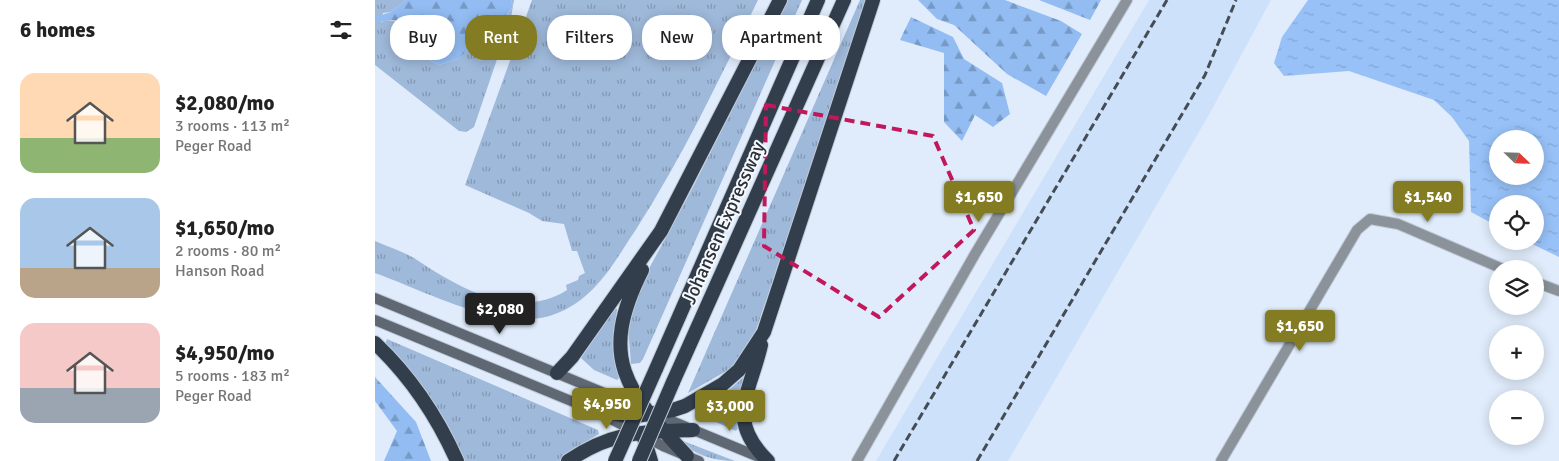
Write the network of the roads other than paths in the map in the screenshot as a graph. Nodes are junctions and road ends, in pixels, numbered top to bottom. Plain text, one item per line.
1 (780, 0) edge
2 (819, 0) edge
3 (844, 0) edge
4 (873, 0) edge
5 (1127, 0) edge
6 (651, 246) junction
7 (1489, 263) edge
8 (1544, 285) edge
9 (1559, 291) edge
10 (375, 298) edge
11 (375, 320) edge
12 (764, 332) junction
13 (375, 343) edge
14 (557, 372) junction
15 (615, 397) junction
16 (582, 406) junction
17 (650, 413) junction
18 (630, 417) junction
19 (693, 430) junction
20 (663, 431) junction
21 (642, 433) junction
22 (693, 458) edge
23 (457, 461) edge
24 (567, 461) edge
25 (615, 461) edge
26 (639, 461) edge
27 (651, 461) edge
28 (768, 461) edge
29 (857, 461) edge
30 (1221, 461) edge

1 - 6 highway
2 - 25 highway, Johansen Expressway, bridge
3 - 26 highway, Johansen Expressway, bridge
4 - 12 highway
5 - 29 street
6 - 14 highway
6 - 17 highway
7 - 30 street
8 - 9 street
10 - 14 main road
11 - 16 main road
12 - 17 highway
12 - 28 highway
13 - 23 highway
14 - 15 main road
15 - 17 main road
15 - 18 highway
16 - 18 highway
16 - 21 main road
17 - 18 highway
17 - 19 main road
17 - 20 highway
18 - 21 highway
19 - 20 highway
19 - 28 main road
20 - 21 highway
20 - 22 highway
21 - 22 main road
21 - 24 highway
21 - 27 highway

